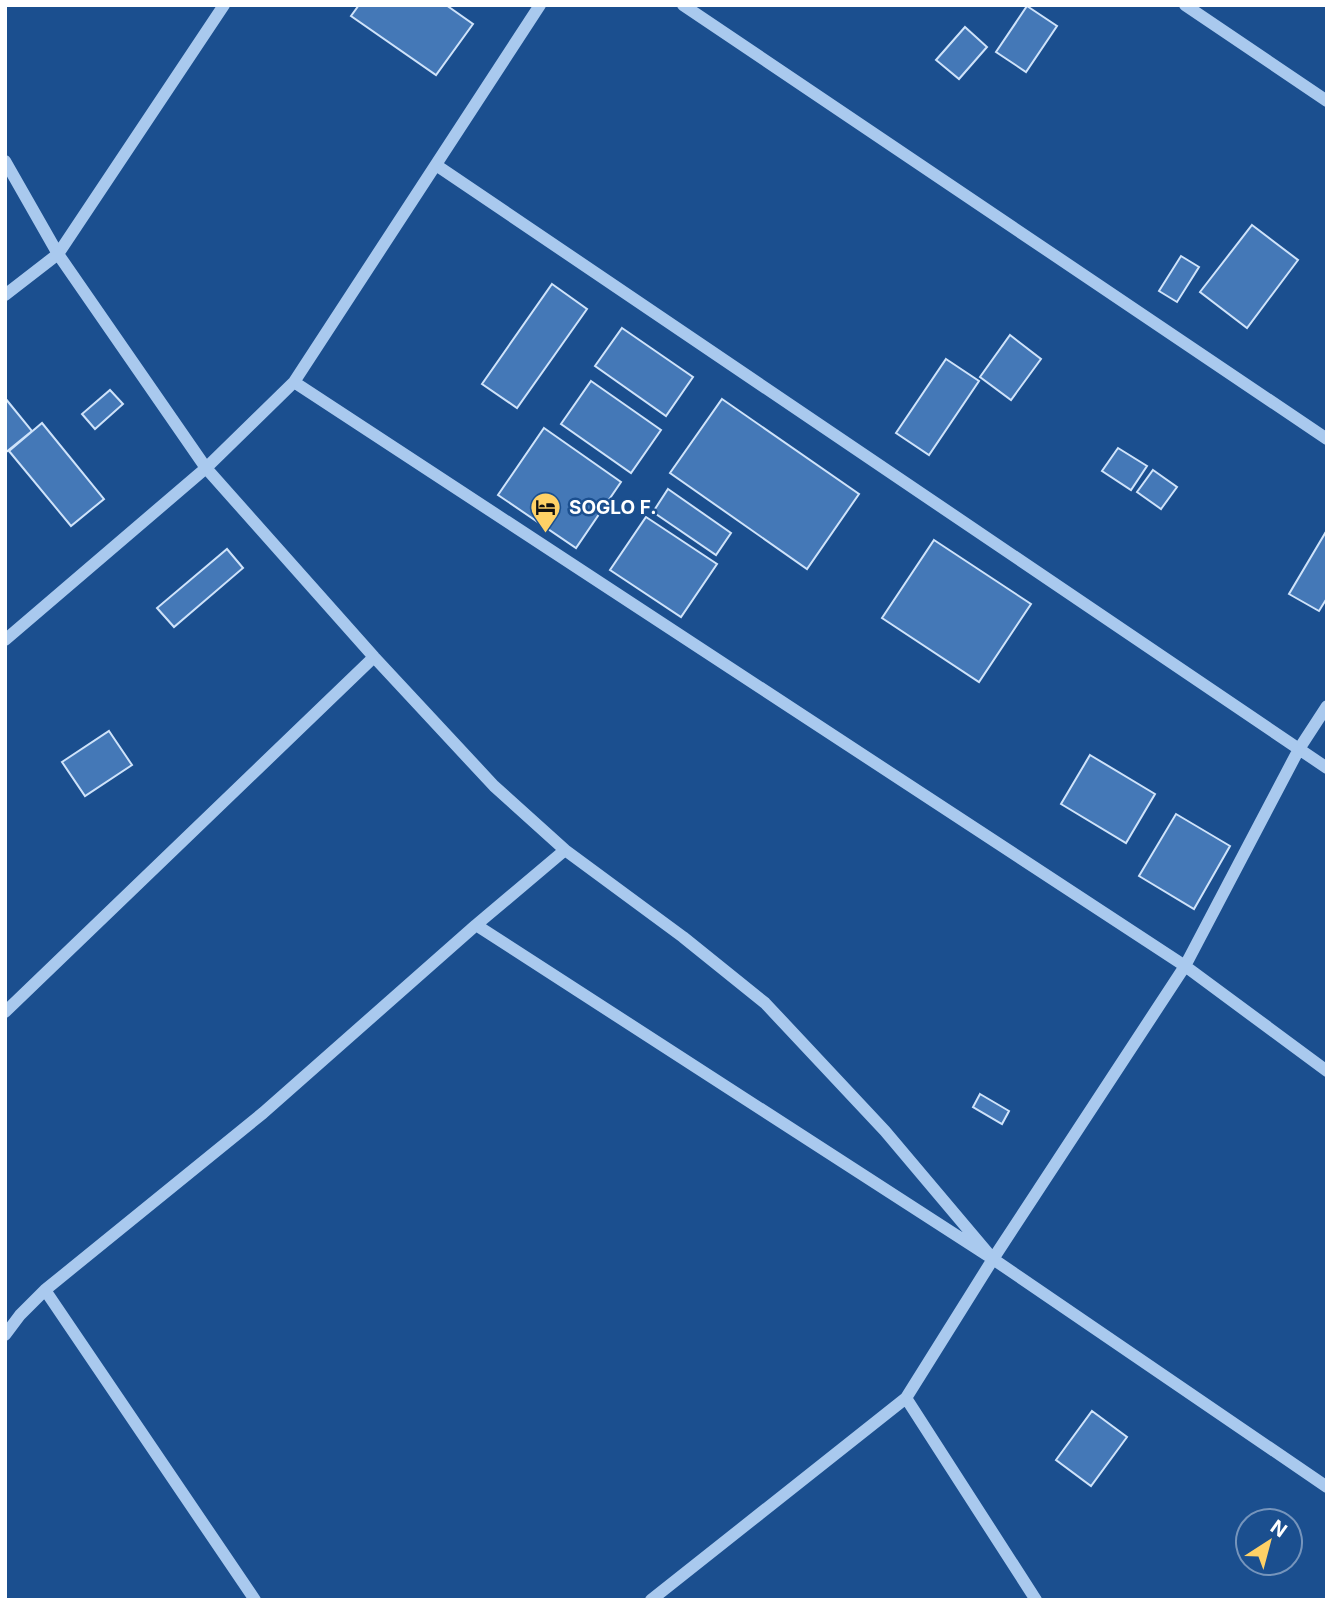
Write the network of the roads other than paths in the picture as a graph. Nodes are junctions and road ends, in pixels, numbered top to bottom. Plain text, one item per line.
1 (223, 5) edge
2 (540, 5) edge
3 (683, 5) edge
4 (1185, 5) edge
5 (1327, 101) edge
6 (5, 161) edge
7 (436, 165) junction
8 (58, 254) junction
9 (5, 295) edge
10 (294, 382) junction
11 (1327, 439) edge
12 (206, 468) junction
13 (5, 640) edge
14 (374, 657) junction
15 (1327, 706) edge
16 (1299, 749) junction
17 (1327, 768) edge
18 (565, 850) junction
19 (476, 925) junction
20 (1185, 966) junction
21 (5, 1012) edge
22 (1327, 1072) edge
23 (993, 1259) junction
24 (45, 1290) junction
25 (5, 1335) edge
26 (906, 1398) junction
27 (1327, 1487) edge
28 (255, 1600) edge
29 (651, 1600) edge
30 (1036, 1600) edge

1 - 8 street
2 - 7 street
3 - 11 street
4 - 5 street
6 - 8 street
7 - 10 street
7 - 16 street
8 - 9 street
8 - 12 street
10 - 12 street
10 - 20 street
12 - 13 street
12 - 14 street
14 - 18 street
14 - 21 street
15 - 16 street
16 - 17 street
16 - 20 street
18 - 19 street
18 - 23 street
19 - 23 street
19 - 24 street
20 - 22 street
20 - 23 street
23 - 26 street
23 - 27 street
24 - 25 street
24 - 28 street
26 - 29 street
26 - 30 street

